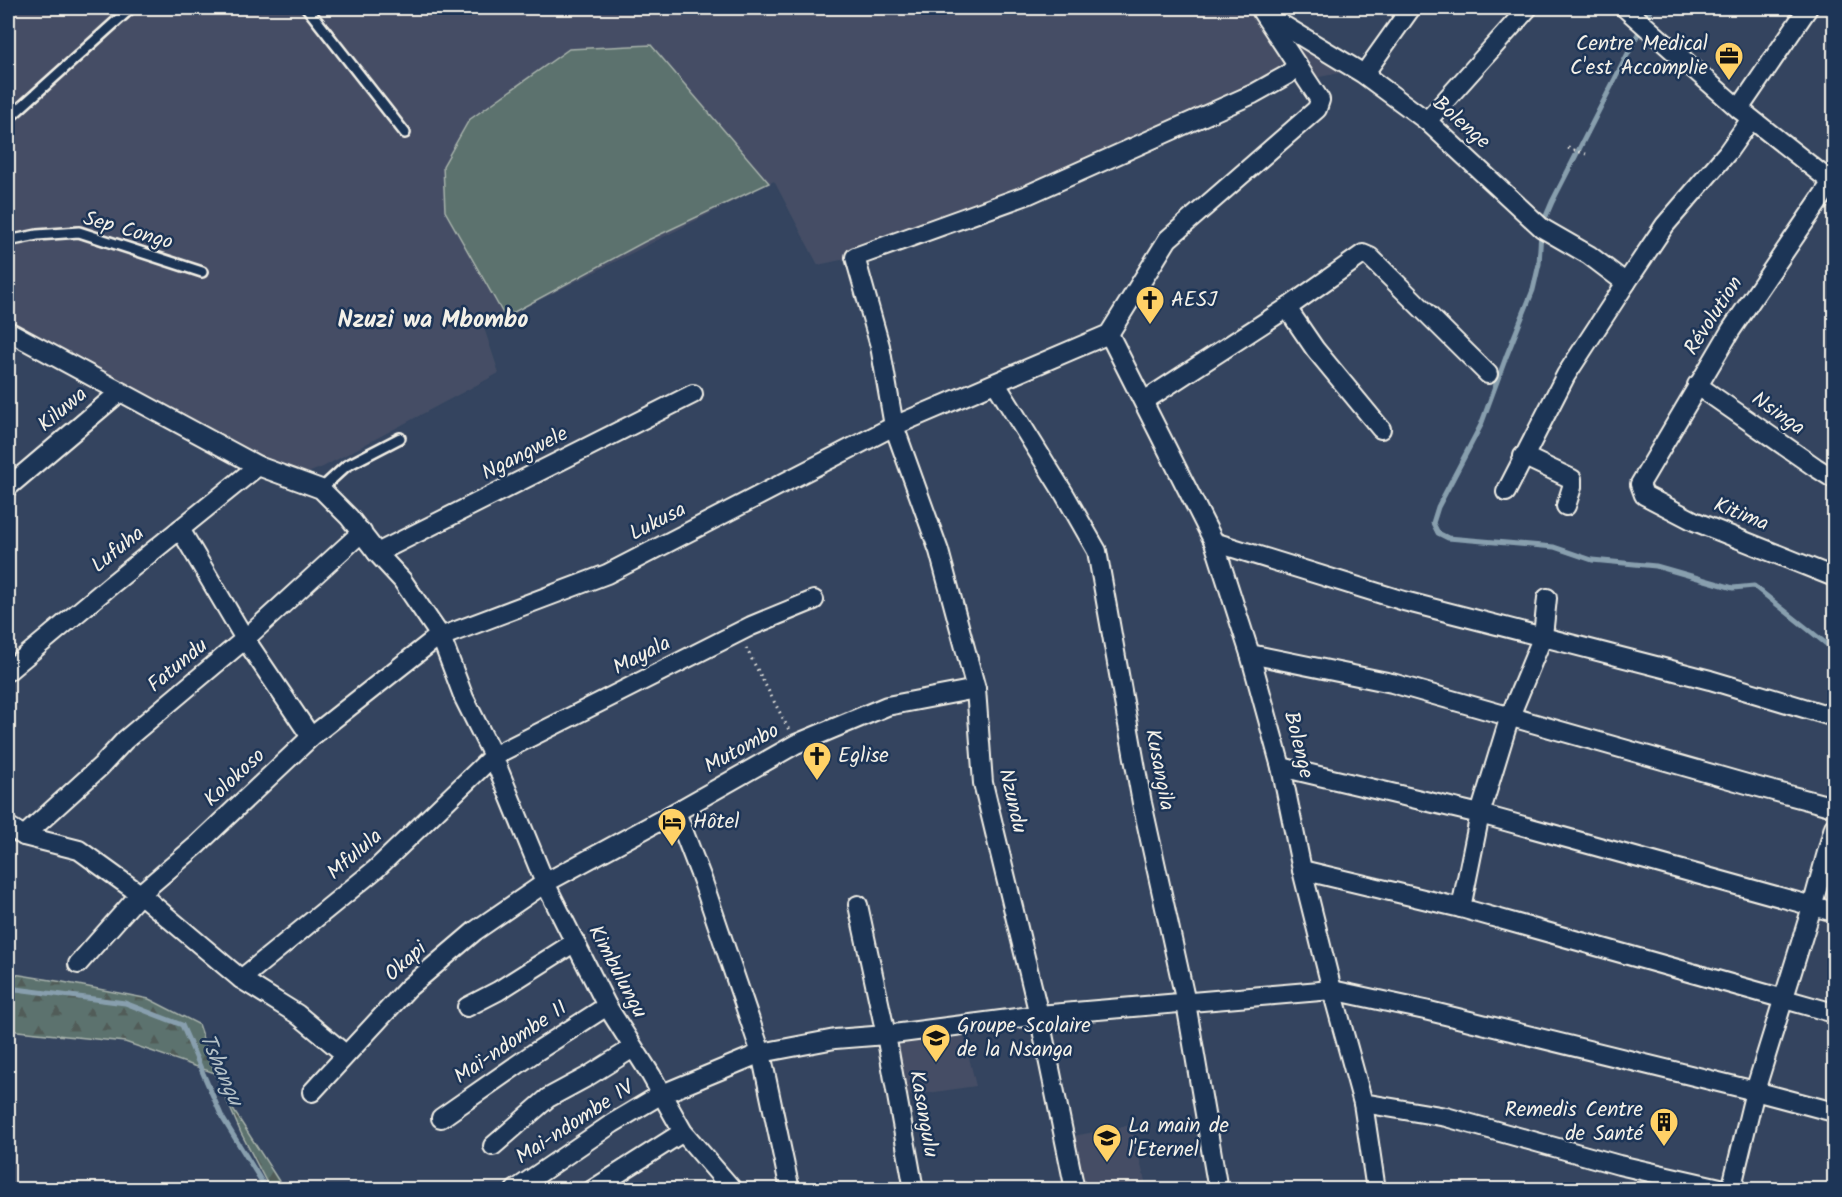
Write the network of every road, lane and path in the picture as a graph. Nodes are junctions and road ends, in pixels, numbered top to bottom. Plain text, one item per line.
1 (131, 8) edge
2 (307, 8) edge
3 (1411, 8) edge
4 (1528, 8) edge
5 (1808, 8) edge
6 (1260, 10) edge
7 (1631, 12) edge
8 (1297, 65) junction
9 (1364, 74) junction
10 (1745, 114) junction
11 (8, 119) edge
12 (1427, 122) junction
13 (405, 133) dead end
14 (1568, 148) dead end
15 (1586, 154) dead end
16 (1834, 182) edge
17 (8, 241) edge
18 (202, 272) dead end
19 (1626, 283) junction
20 (1287, 308) junction
21 (1109, 334) junction
22 (10, 336) edge
23 (1488, 374) dead end
24 (996, 384) junction
25 (1697, 385) junction
26 (120, 392) junction
27 (693, 394) dead end
28 (1144, 401) junction
29 (894, 426) junction
30 (1382, 429) dead end
31 (400, 438) dead end
32 (1523, 456) junction
33 (258, 466) junction
34 (1834, 479) edge
35 (1640, 484) joint
36 (8, 487) edge
37 (321, 489) junction
38 (1506, 492) dead end
39 (1566, 506) dead end
40 (180, 529) junction
41 (362, 532) junction
42 (1214, 542) junction
43 (377, 553) junction
44 (1834, 577) edge
45 (1547, 598) dead end
46 (814, 600) dead end
47 (739, 633) junction
48 (1543, 636) junction
49 (438, 638) junction
50 (245, 639) junction
51 (1250, 654) junction
52 (8, 671) edge
53 (976, 689) junction
54 (1510, 716) junction
55 (1834, 717) edge
56 (311, 737) junction
57 (796, 744) junction
58 (493, 756) junction
59 (1281, 767) junction
60 (1834, 807) edge
61 (676, 812) junction
62 (1480, 814) junction
63 (8, 826) edge
64 (1834, 827) edge
65 (24, 836) junction
66 (1302, 870) junction
67 (545, 883) junction
68 (140, 894) junction
69 (858, 905) dead end
70 (1812, 907) junction
71 (1461, 908) junction
72 (1834, 912) edge
73 (575, 942) junction
74 (78, 964) dead end
75 (241, 979) junction
76 (1332, 990) junction
77 (1783, 998) junction
78 (1186, 1003) junction
79 (467, 1006) dead end
80 (607, 1006) junction
81 (1834, 1013) edge
82 (1039, 1015) junction
83 (886, 1035) junction
84 (633, 1048) junction
85 (761, 1053) junction
86 (345, 1054) junction
87 (1755, 1091) junction
88 (312, 1092) dead end
89 (660, 1095) junction
90 (1363, 1103) junction
91 (1834, 1112) edge
92 (441, 1118) dead end
93 (683, 1132) junction
94 (493, 1146) dead end
95 (728, 1188) edge
96 (515, 1190) edge
97 (592, 1190) edge
98 (790, 1190) edge
99 (914, 1190) edge
100 (1075, 1190) edge
101 (1218, 1190) edge
102 (1376, 1190) edge
103 (1730, 1190) edge

1 - 11 lane
2 - 13 lane
3 - 9 street
4 - 12 street
5 - 10 street
6 - 8 street
6 - 9 street, Bolenge
7 - 10 street
8 - 21 street
8 - 29 street, Nzundu
9 - 12 street, Bolenge
10 - 16 street
10 - 19 street
12 - 19 street, Bolenge
14 - 15 path
16 - 25 street, Révolution
17 - 18 lane, Sep Congo
19 - 32 street
20 - 23 street
20 - 28 street
20 - 30 street
21 - 24 street, Lukusa
21 - 28 street, Bolenge
22 - 26 street
24 - 29 street, Lukusa
24 - 78 street, Kusangila
25 - 34 street, Nsinga
25 - 35 street, Révolution
26 - 33 street
26 - 36 street, Kiluwa
27 - 43 street, Ngangwele
28 - 42 street, Bolenge
29 - 49 street, Lukusa
29 - 53 street, Nzundu
31 - 37 lane
32 - 38 street
32 - 39 street
33 - 37 street
33 - 40 street, Lufuha
35 - 44 street, Kitima
37 - 41 street, Kimbulungu
40 - 50 street
40 - 52 street, Lufuha
41 - 43 street, Kimbulungu
41 - 50 street, Fatundu
42 - 48 street
42 - 51 street, Bolenge
43 - 49 street, Kimbulungu
45 - 48 street
46 - 47 street, Mayala
47 - 57 path
47 - 58 street, Mayala
48 - 54 street
48 - 55 street
49 - 56 street, Kolokoso
49 - 58 street, Kimbulungu
50 - 56 street
50 - 65 street, Fatundu
51 - 54 street
51 - 59 street, Bolenge
53 - 57 street, Mutombo
53 - 82 street, Nzundu
54 - 60 street
54 - 62 street
56 - 68 street, Kolokoso
57 - 61 street, Mutombo
58 - 67 street, Kimbulungu
58 - 75 street, Mfulula
59 - 62 street
59 - 66 street, Bolenge
61 - 67 street, Mutombo
61 - 85 street
62 - 70 street
62 - 71 street
63 - 65 street
64 - 70 street
65 - 68 street
66 - 71 street
66 - 76 street, Bolenge
67 - 73 street, Kimbulungu
67 - 86 street, Okapi
68 - 74 street, Kolokoso
68 - 75 street
69 - 83 street, Kasangulu
70 - 72 street
70 - 77 street
71 - 77 street
73 - 79 street
73 - 80 street, Kimbulungu
75 - 86 street
76 - 78 street, Mai-ndombe IV
76 - 87 street, Mai-ndombe IV
76 - 90 street, Bolenge
77 - 81 street
77 - 87 street
78 - 82 street, Mai-ndombe IV
78 - 101 street, Kusangila
80 - 84 street, Kimbulungu
80 - 92 street, Maï-ndombe II
82 - 83 street, Mai-ndombe IV
82 - 100 street, Nzundu
83 - 85 street, Mai-ndombe IV
83 - 99 street, Kasangulu
84 - 89 street, Kimbulungu
84 - 94 street
85 - 89 street, Mai-ndombe IV
85 - 98 street
86 - 88 street, Okapi
87 - 91 street, Mai-ndombe IV
87 - 103 street
89 - 93 street, Kimbulungu
89 - 96 street, Mai-ndombe IV
90 - 102 street, Bolenge
90 - 103 street
93 - 95 street, Kimbulungu
93 - 97 street

